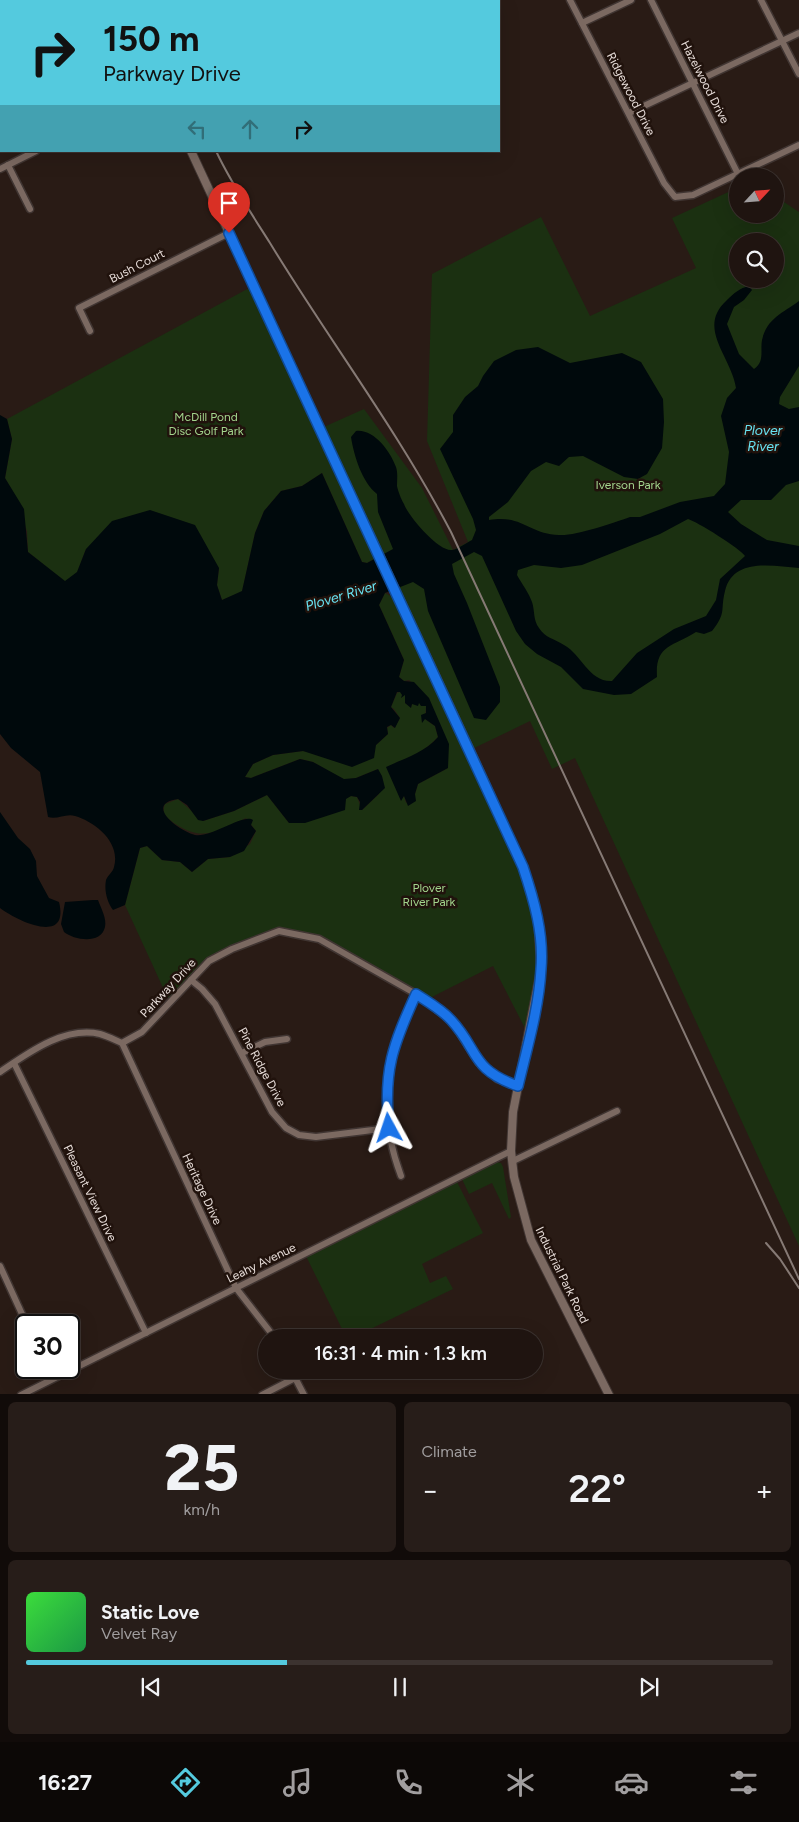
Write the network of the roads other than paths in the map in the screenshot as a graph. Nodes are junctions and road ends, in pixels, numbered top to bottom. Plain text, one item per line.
1 (570, 0) edge
2 (631, 0) edge
3 (651, 0) edge
4 (761, 0) edge
5 (582, 23) junction
6 (799, 33) edge
7 (783, 41) junction
8 (799, 74) edge
9 (693, 83) junction
10 (628, 113) junction
11 (799, 145) edge
12 (33, 152) edge
13 (191, 152) edge
14 (8, 165) junction
15 (735, 168) edge
16 (751, 168) edge
17 (0, 169) edge
18 (729, 178) edge
19 (30, 209) dead end
20 (229, 233) junction
21 (90, 331) dead end
22 (191, 980) junction
23 (416, 994) junction
24 (286, 1038) dead end
25 (122, 1043) junction
26 (242, 1053) junction
27 (14, 1062) junction
28 (0, 1072) edge
29 (518, 1086) junction
30 (617, 1111) dead end
31 (389, 1128) junction
32 (512, 1151) junction
33 (513, 1161) junction
34 (401, 1176) dead end
35 (0, 1266) edge
36 (236, 1288) junction
37 (22, 1314) edge
38 (268, 1329) edge
39 (146, 1333) junction
40 (80, 1365) edge
41 (51, 1379) edge
42 (293, 1379) edge
43 (296, 1379) edge
44 (21, 1394) edge
45 (262, 1394) edge
46 (304, 1394) edge
47 (609, 1394) edge

1 - 5 street, Ridgewood Drive
2 - 5 street
3 - 9 street, Hazelwood Drive
4 - 7 street
5 - 10 street, Ridgewood Drive
6 - 7 street
7 - 8 street
7 - 9 street
9 - 10 street
9 - 15 street, Hazelwood Drive
10 - 18 street, Ridgewood Drive
11 - 16 street
12 - 14 street
13 - 20 street, Industrial Park Road
14 - 17 street
14 - 19 street
20 - 21 street, Bush Court
20 - 29 street, Industrial Park Road
22 - 23 street, Parkway Drive
22 - 25 street, Parkway Drive
22 - 26 street, Pine Ridge Drive
23 - 29 street, Parkway Drive
23 - 31 street
24 - 26 street
25 - 27 street
25 - 36 street, Heritage Drive
26 - 31 street, Pine Ridge Drive
27 - 28 street
27 - 39 street, Pleasant View Drive
29 - 32 street, Industrial Park Road
30 - 33 street
31 - 34 street
32 - 33 street, Industrial Park Road
32 - 36 street, Leahy Avenue
33 - 47 street, Industrial Park Road
35 - 37 street
36 - 38 street, Heritage Drive
36 - 39 street, Leahy Avenue
39 - 40 street, Leahy Avenue
41 - 44 street, Leahy Avenue
42 - 45 street
43 - 46 street

